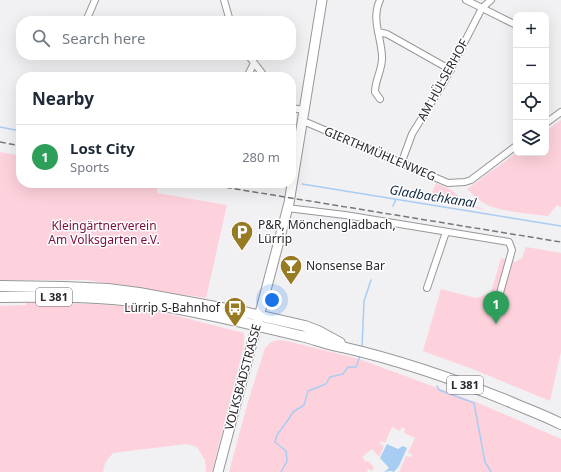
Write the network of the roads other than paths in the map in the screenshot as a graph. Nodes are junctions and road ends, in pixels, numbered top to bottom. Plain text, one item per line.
1 (96, 0) edge
2 (224, 0) edge
3 (322, 0) edge
4 (380, 0) edge
5 (466, 0) edge
6 (491, 0) edge
7 (482, 8) junction
8 (88, 16) edge
9 (229, 16) edge
10 (513, 24) edge
11 (378, 32) junction
12 (252, 60) edge
13 (254, 63) junction
14 (451, 70) junction
15 (250, 72) edge
16 (261, 72) edge
17 (380, 98) dead end
18 (296, 109) edge
19 (304, 110) junction
20 (561, 112) edge
21 (549, 121) edge
22 (302, 122) junction
23 (513, 148) edge
24 (296, 159) edge
25 (401, 164) junction
26 (291, 188) edge
27 (288, 208) junction
28 (446, 232) junction
29 (0, 286) edge
30 (427, 288) dead end
31 (0, 297) edge
32 (498, 300) dead end
33 (258, 320) junction
34 (561, 424) edge
35 (218, 472) edge

1 - 8 street
2 - 9 street
3 - 19 main road, VOLKSBADSTRASSE
4 - 11 street
5 - 7 street
6 - 7 street, AM HÜLSERHOF
7 - 10 street
7 - 14 street, AM HÜLSERHOF
11 - 14 street
11 - 17 street
12 - 13 street
13 - 15 street
13 - 16 street
14 - 25 street, AM HÜLSERHOF
18 - 19 street
19 - 22 main road, VOLKSBADSTRASSE
20 - 21 street
22 - 24 main road, VOLKSBADSTRASSE
22 - 25 street, GIERTHMÜHLENWEG
23 - 25 street, GIERTHMÜHLENWEG
26 - 27 main road, VOLKSBADSTRASSE
27 - 28 street
27 - 33 main road, VOLKSBADSTRASSE
28 - 30 street
28 - 32 street
29 - 33 main road, L 381
31 - 33 main road, L 381
33 - 34 main road, L 381
33 - 35 main road, VOLKSBADSTRASSE

